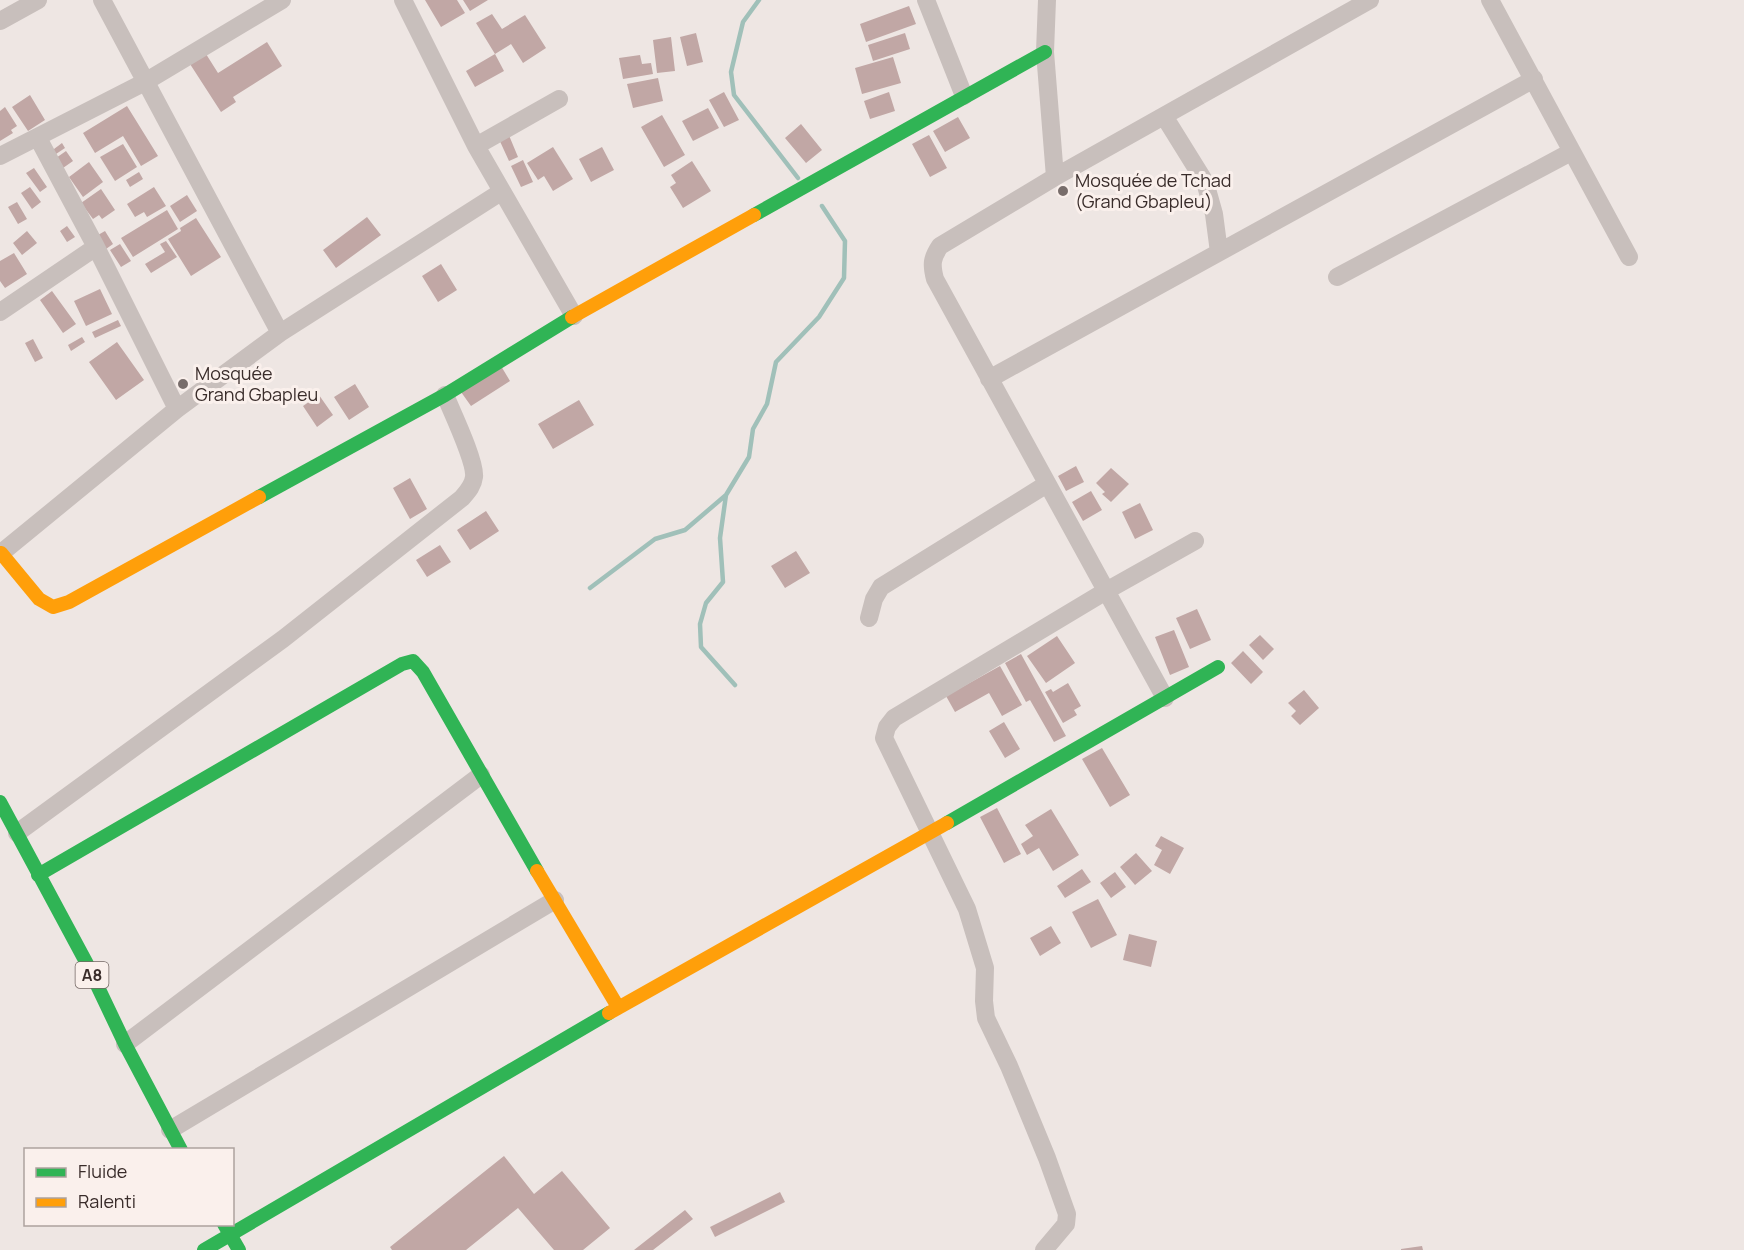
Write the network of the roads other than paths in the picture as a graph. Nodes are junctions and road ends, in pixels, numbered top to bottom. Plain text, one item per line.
1 (38, 0) edge
2 (102, 0) edge
3 (282, 0) edge
4 (403, 0) edge
5 (926, 0) edge
6 (1047, 0) edge
7 (1370, 0) edge
8 (1491, 0) edge
9 (0, 21) edge
10 (1044, 52) junction
11 (1534, 79) junction
12 (145, 82) junction
13 (964, 96) junction
14 (559, 99) dead end
15 (1164, 116) junction
16 (38, 138) junction
17 (476, 146) junction
18 (1572, 152) junction
19 (0, 156) edge
20 (1055, 177) junction
21 (501, 192) junction
22 (96, 247) junction
23 (1219, 252) junction
24 (1629, 257) dead end
25 (1337, 278) dead end
26 (0, 312) edge
27 (574, 316) junction
28 (280, 333) junction
29 (989, 379) junction
30 (445, 395) junction
31 (177, 409) junction
32 (1047, 484) junction
33 (1195, 541) dead end
34 (0, 554) edge
35 (1106, 591) junction
36 (869, 618) dead end
37 (1218, 667) dead end
38 (1165, 698) junction
39 (481, 775) junction
40 (0, 802) edge
41 (17, 833) junction
42 (930, 833) junction
43 (38, 875) junction
44 (555, 900) junction
45 (618, 1007) junction
46 (125, 1044) junction
47 (170, 1130) junction
48 (180, 1148) edge
49 (227, 1230) edge
50 (204, 1250) edge
51 (239, 1250) edge
52 (1044, 1250) edge

1 - 9 street
2 - 12 street
3 - 12 street
4 - 17 street
5 - 13 street
6 - 10 street
7 - 15 street
8 - 11 street
10 - 13 street
10 - 20 street
11 - 18 street
11 - 23 street
12 - 16 street
12 - 28 street
13 - 27 street
14 - 17 street
15 - 20 street
15 - 23 street
16 - 19 street
16 - 22 street
17 - 21 street
18 - 24 street
18 - 25 street
20 - 29 street
21 - 27 street
21 - 28 street
22 - 26 street
22 - 31 street
23 - 29 street
27 - 30 street
28 - 31 street
29 - 32 street
30 - 34 street
30 - 41 street
31 - 34 street
32 - 35 street
32 - 36 street
33 - 35 street
35 - 38 street
35 - 42 street
37 - 38 street
38 - 42 street
39 - 43 street
39 - 44 street
39 - 46 street
40 - 41 street, A8
41 - 43 street, A8
42 - 45 street
42 - 52 street
43 - 46 street, A8
44 - 45 street
44 - 47 street
45 - 49 street
46 - 47 street, A8
47 - 48 street, A8
49 - 50 street
49 - 51 street

